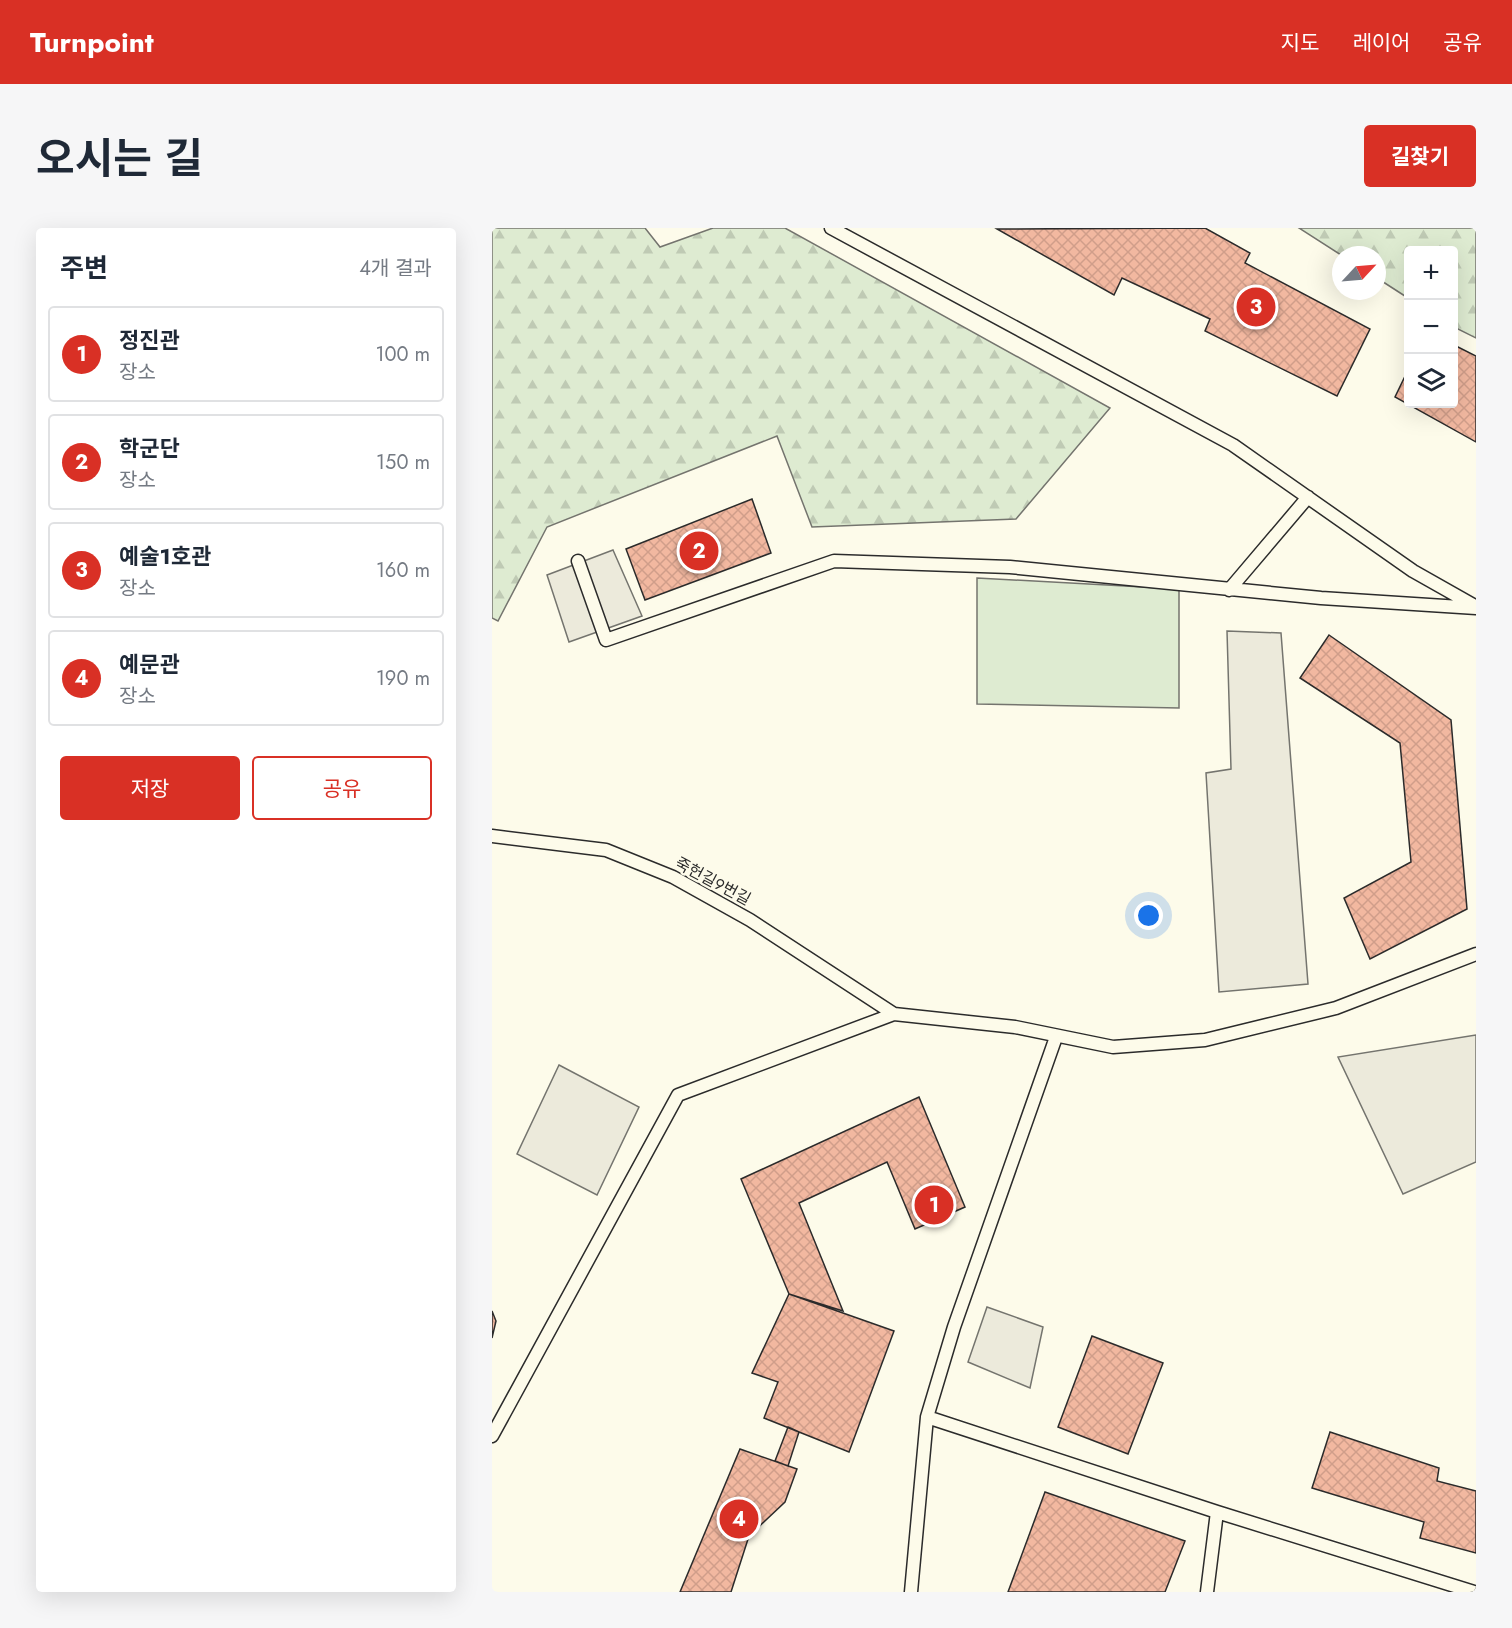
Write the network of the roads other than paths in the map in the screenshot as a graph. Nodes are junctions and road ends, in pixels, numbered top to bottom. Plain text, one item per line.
1 (831, 228) edge
2 (1308, 497) junction
3 (578, 561) dead end
4 (1229, 590) junction
5 (1476, 607) edge
6 (492, 836) edge
7 (1476, 954) edge
8 (894, 1014) junction
9 (1056, 1037) junction
10 (927, 1417) junction
11 (492, 1436) edge
12 (1217, 1512) junction
13 (911, 1592) edge
14 (1207, 1592) edge
15 (1474, 1592) edge

1 - 2 lane
2 - 4 lane
2 - 5 lane
3 - 4 lane
4 - 5 lane
6 - 8 lane, 죽헌길9번길
7 - 9 lane
8 - 9 lane
8 - 11 lane
9 - 10 lane
10 - 12 lane
10 - 13 lane
12 - 14 lane
12 - 15 lane

